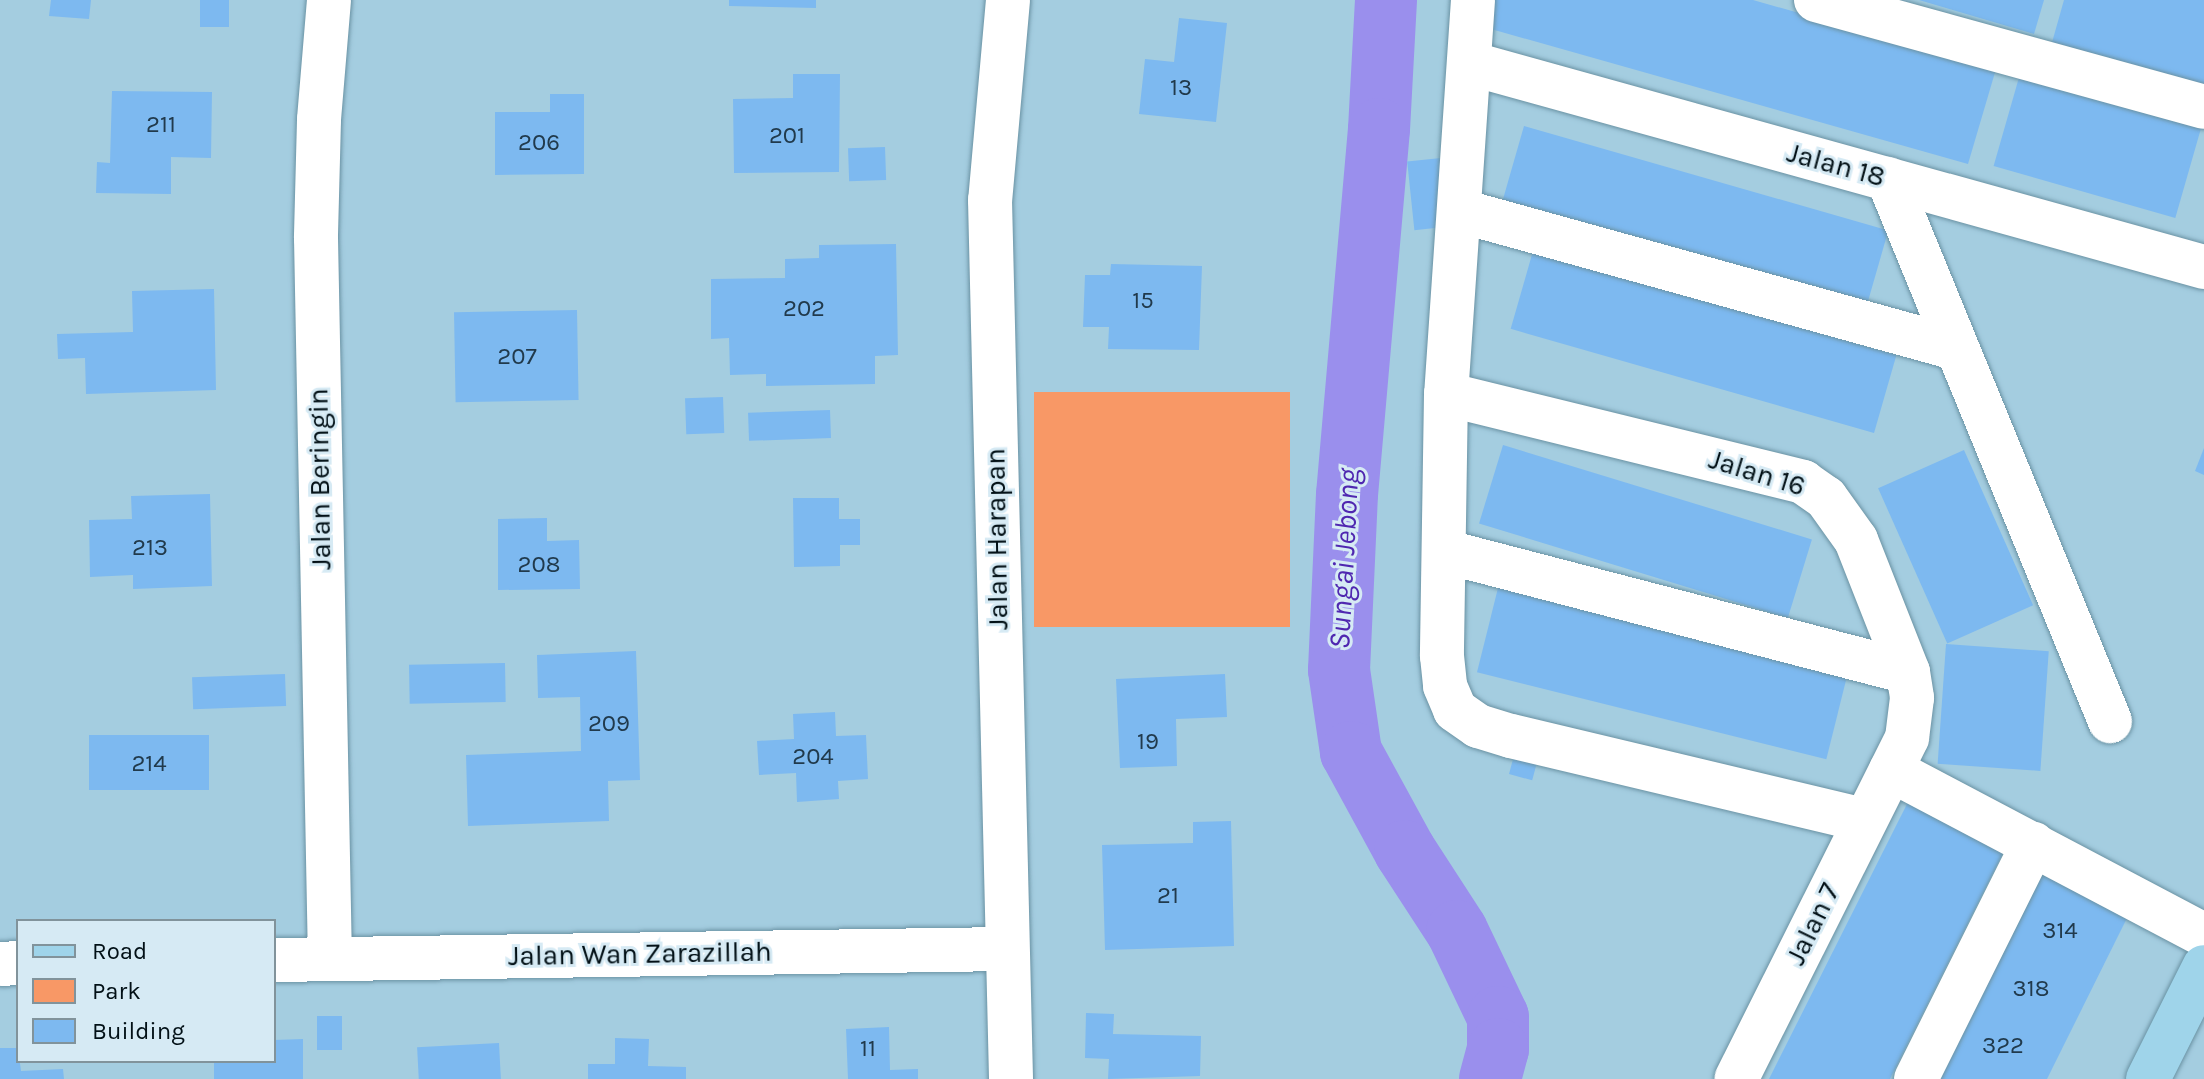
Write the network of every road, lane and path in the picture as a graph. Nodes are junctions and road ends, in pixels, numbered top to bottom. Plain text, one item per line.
1 (329, 0) edge
2 (1008, 0) edge
3 (1473, 0) edge
4 (1816, 0) edge
5 (1469, 63) junction
6 (2204, 107) edge
7 (1888, 179) junction
8 (1461, 211) junction
9 (2204, 267) edge
10 (1955, 348) junction
11 (1446, 394) junction
12 (1447, 552) junction
13 (1908, 672) junction
14 (2110, 721) dead end
15 (1891, 770) junction
16 (1864, 820) junction
17 (2033, 844) junction
18 (2204, 935) edge
19 (1007, 949) junction
20 (330, 959) junction
21 (276, 960) edge
22 (2204, 967) edge
23 (1011, 1079) edge
24 (1736, 1079) edge
25 (1916, 1079) edge
26 (2148, 1079) edge

1 - 20 street, Jalan Beringin
2 - 19 street, Jalan Harapan
3 - 5 street
4 - 6 street
5 - 7 street, Jalan 18
5 - 8 street
7 - 9 street, Jalan 18
7 - 10 street
8 - 10 street
8 - 11 street
10 - 14 street
11 - 12 street
11 - 13 street, Jalan 16
12 - 13 street
12 - 16 street
13 - 15 street, Jalan 16
15 - 16 street, Jalan 7
15 - 17 street
16 - 24 street, Jalan 7
17 - 18 street
17 - 25 street
19 - 20 street, Jalan Wan Zarazillah
19 - 23 street, Jalan Harapan
20 - 21 street, Jalan Wan Zarazillah
22 - 26 main road

